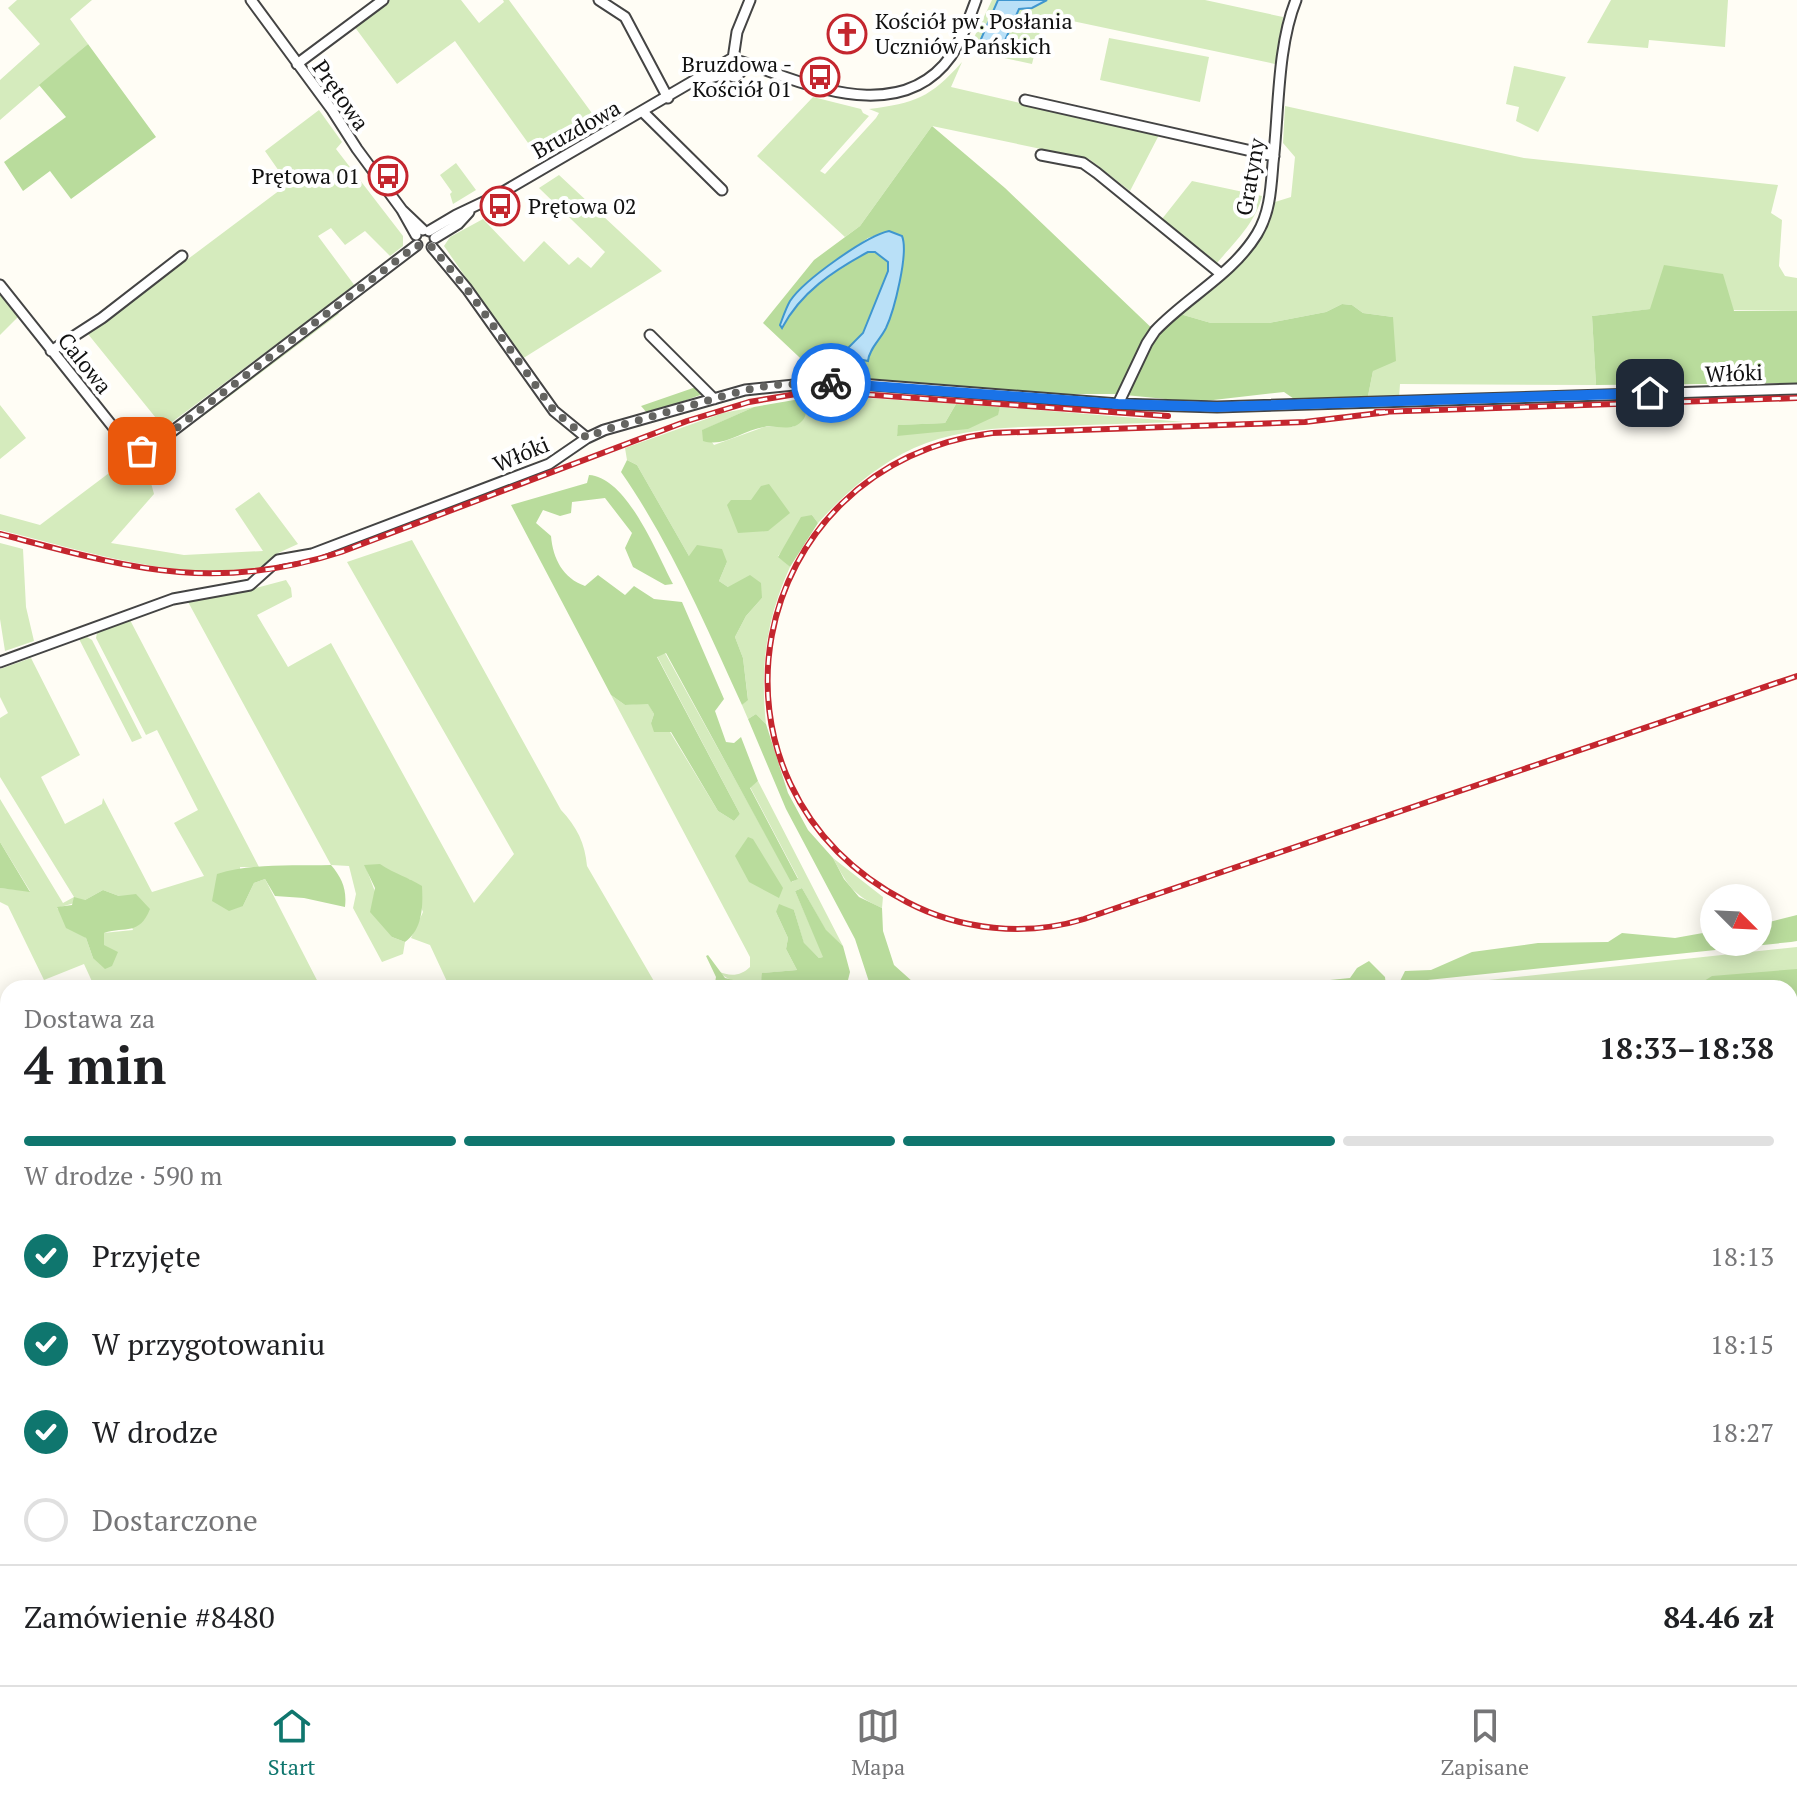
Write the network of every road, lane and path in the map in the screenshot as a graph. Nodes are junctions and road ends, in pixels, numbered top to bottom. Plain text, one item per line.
1 (251, 0) edge
2 (383, 0) edge
3 (599, 0) edge
4 (750, 0) edge
5 (976, 0) edge
6 (1296, 0) edge
7 (297, 64) junction
8 (733, 67) junction
9 (668, 98) junction
10 (1025, 100) dead end
11 (643, 112) junction
12 (1041, 155) dead end
13 (1274, 156) junction
14 (722, 190) dead end
15 (425, 238) junction
16 (182, 256) dead end
17 (1221, 274) junction
18 (0, 285) edge
19 (650, 335) dead end
20 (51, 351) junction
21 (1797, 389) edge
22 (714, 399) junction
23 (1118, 404) junction
24 (587, 438) junction
25 (0, 662) edge

1 - 7 street, Prętowa
2 - 7 street
3 - 9 street
4 - 8 street
5 - 8 street
6 - 13 street, Gratyny
7 - 15 street, Prętowa
8 - 9 street, Bruzdowa
9 - 11 street, Bruzdowa
10 - 13 street
11 - 14 street
11 - 15 street, Bruzdowa
12 - 17 street
13 - 17 street, Gratyny
15 - 20 street, Calowa
15 - 24 street, Prętowa
16 - 20 street
17 - 23 street, Gratyny
18 - 20 street, Calowa
19 - 22 street
21 - 23 street, Włóki
22 - 23 street, Włóki
22 - 24 street, Włóki
24 - 25 street, Włóki

